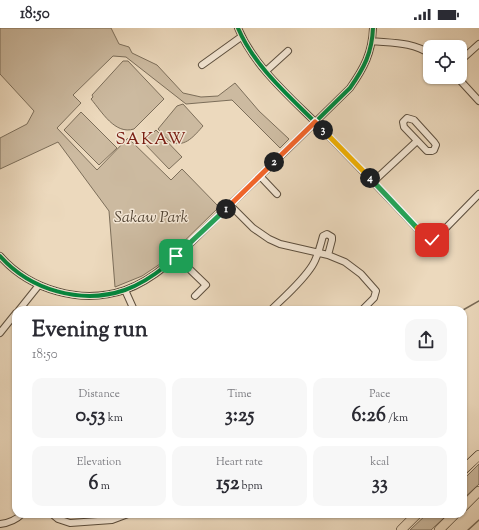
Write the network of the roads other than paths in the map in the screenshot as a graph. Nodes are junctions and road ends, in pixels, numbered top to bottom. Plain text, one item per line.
1 (238, 28) edge
2 (373, 28) edge
3 (241, 37) junction
4 (372, 41) junction
5 (479, 44) edge
6 (423, 50) edge
7 (288, 51) dead end
8 (467, 55) edge
9 (202, 65) dead end
10 (266, 72) junction
11 (463, 84) edge
12 (479, 101) edge
13 (315, 122) junction
14 (417, 141) junction
15 (260, 176) junction
16 (374, 181) junction
17 (277, 194) dead end
18 (479, 194) edge
19 (230, 205) junction
20 (432, 240) junction
21 (433, 248) dead end
22 (318, 252) junction
23 (328, 255) junction
24 (0, 256) edge
25 (176, 256) junction
26 (39, 285) junction
27 (125, 290) junction
28 (195, 296) dead end
29 (22, 306) edge
30 (132, 306) edge
31 (275, 306) edge
32 (366, 306) edge
33 (12, 318) edge
34 (0, 332) edge
35 (479, 455) edge
36 (467, 466) edge
37 (479, 491) edge
38 (467, 503) edge
39 (18, 518) edge
40 (57, 518) edge
41 (100, 518) edge
42 (116, 518) edge
43 (414, 518) edge
44 (451, 518) edge
45 (101, 522) junction
46 (0, 524) edge
47 (401, 530) edge
48 (439, 530) edge

1 - 3 street
2 - 4 street
3 - 9 street
3 - 10 street
4 - 6 street
4 - 13 street
5 - 8 street
7 - 10 street
10 - 13 street
11 - 12 street
13 - 15 street
13 - 16 street
14 - 14 street
14 - 16 street
15 - 17 street
15 - 19 street
16 - 20 street
18 - 20 street
19 - 22 street
19 - 25 street
20 - 21 street
22 - 23 street
22 - 23 street
22 - 31 street
23 - 32 street
24 - 26 street
25 - 27 street
25 - 28 street
26 - 27 street
26 - 29 street
27 - 30 street
33 - 34 street
35 - 36 highway
37 - 38 highway
39 - 46 street
40 - 45 street
41 - 45 street
42 - 45 street
43 - 47 highway
44 - 48 highway

